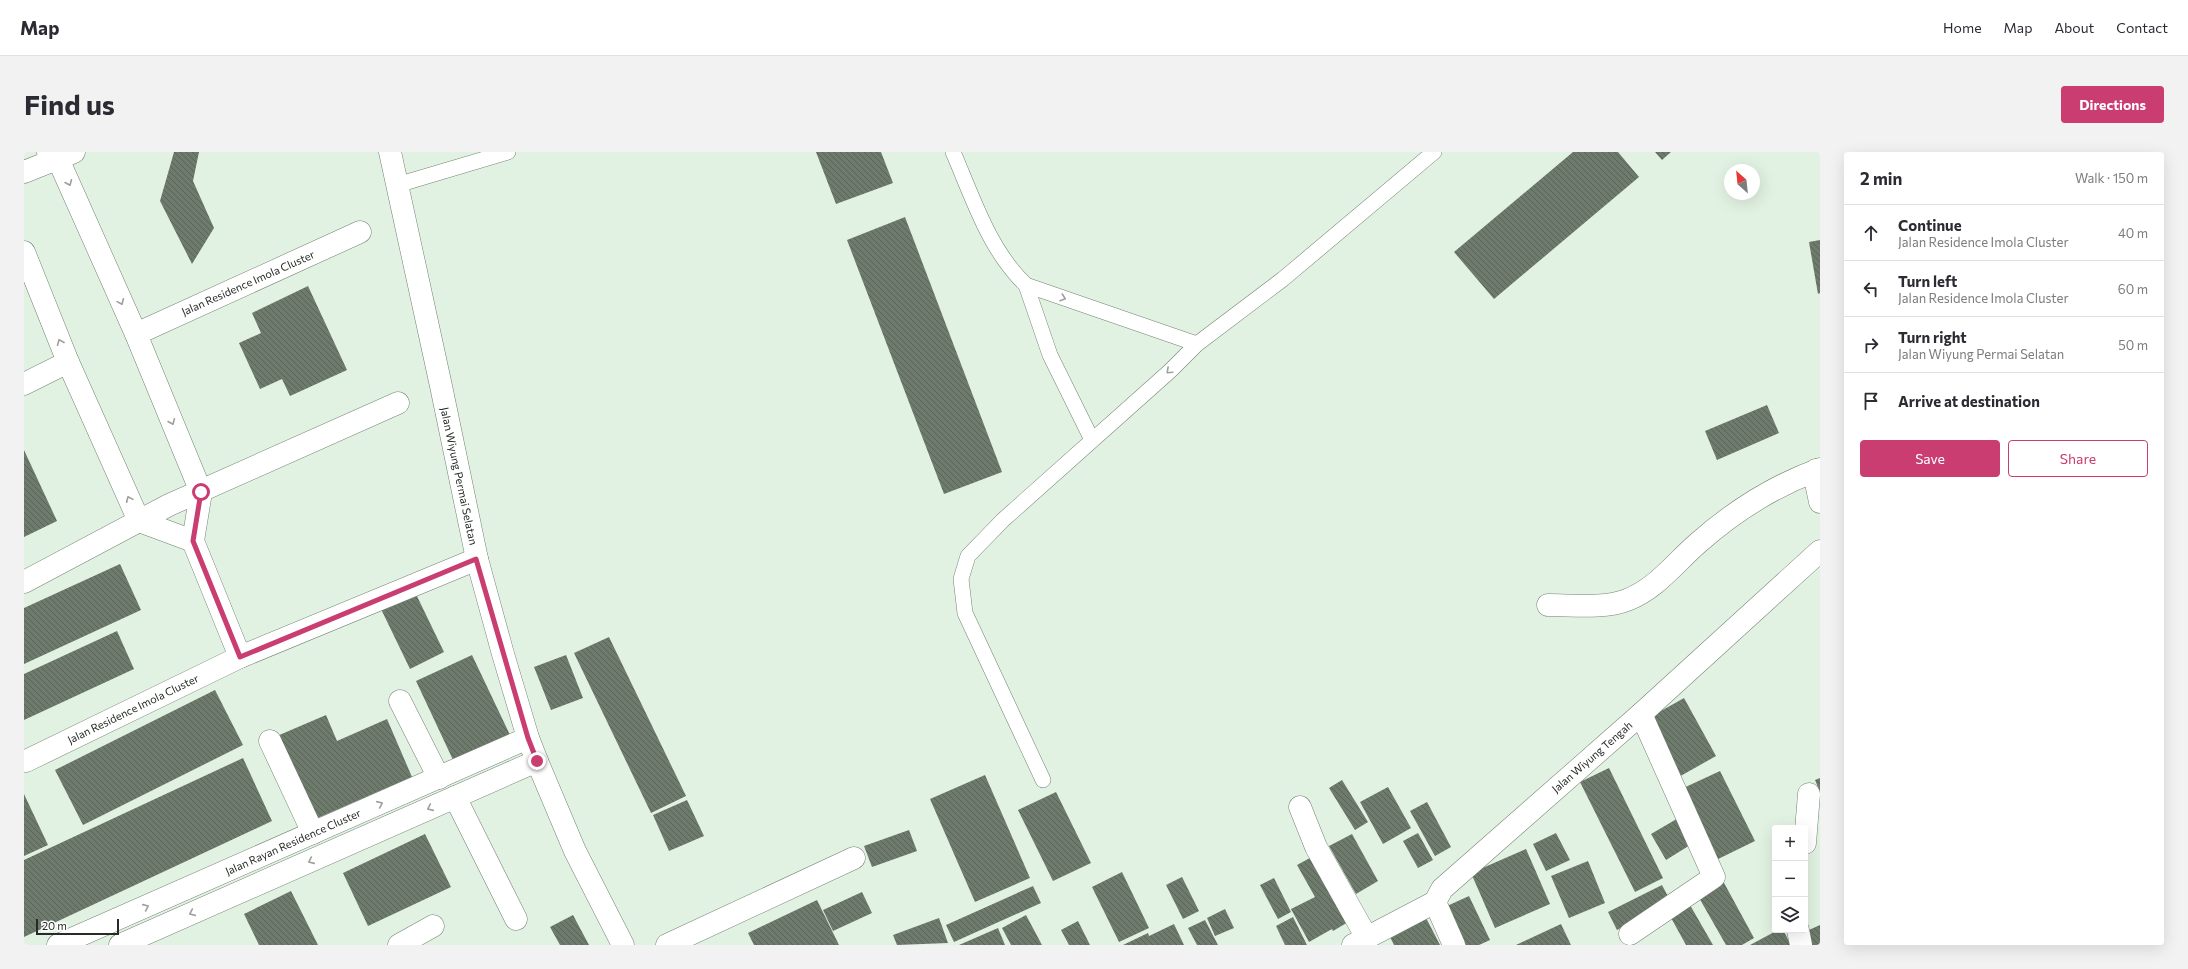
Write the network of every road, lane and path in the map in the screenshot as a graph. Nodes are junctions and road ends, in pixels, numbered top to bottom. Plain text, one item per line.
1 (390, 152) edge
2 (508, 152) edge
3 (953, 152) edge
4 (1434, 152) edge
5 (60, 154) edge
6 (24, 172) edge
7 (397, 185) junction
8 (360, 232) dead end
9 (24, 252) edge
10 (1026, 285) junction
11 (136, 334) junction
12 (1197, 344) junction
13 (68, 362) junction
14 (24, 384) edge
15 (398, 403) dead end
16 (1092, 440) junction
17 (1818, 470) edge
18 (201, 492) junction
19 (1820, 502) edge
20 (139, 521) junction
21 (193, 541) junction
22 (1820, 551) edge
23 (476, 559) junction
24 (24, 582) edge
25 (1548, 605) dead end
26 (240, 657) junction
27 (400, 701) dead end
28 (1641, 714) junction
29 (270, 741) dead end
30 (511, 746) junction
31 (26, 761) dead end
32 (537, 761) junction
33 (504, 776) junction
34 (439, 778) junction
35 (1043, 780) dead end
36 (1809, 794) dead end
37 (455, 797) junction
38 (1300, 807) dead end
39 (1806, 825) edge
40 (313, 833) junction
41 (854, 858) dead end
42 (1435, 902) junction
43 (120, 919) junction
44 (516, 919) dead end
45 (433, 926) dead end
46 (1799, 933) edge
47 (1630, 934) dead end
48 (1360, 941) edge
49 (125, 943) edge
50 (409, 943) edge
51 (58, 945) edge
52 (623, 945) edge
53 (667, 945) edge
54 (1454, 945) edge
55 (1801, 945) edge

1 - 7 street, Jalan Wiyung Permai Selatan
2 - 7 lane
3 - 10 lane
4 - 12 lane
5 - 6 street
5 -> 11 street
7 - 23 street, Jalan Wiyung Permai Selatan
8 - 11 street, Jalan Residence Imola Cluster
13 -> 9 street
10 -> 12 lane
10 - 16 lane
11 -> 18 street
12 -> 16 lane
13 - 14 street
20 -> 13 street
15 - 18 street
16 - 35 lane
17 - 19 street
17 - 25 street
18 - 20 street
18 - 21 street
20 - 21 street
20 - 24 street
21 - 26 street
22 - 28 street, Jalan Wiyung Tengah
23 - 26 street, Jalan Residence Imola Cluster
23 - 30 street, Jalan Wiyung Permai Selatan
26 - 31 street, Jalan Residence Imola Cluster
27 - 34 street
28 - 42 street, Jalan Wiyung Tengah
28 - 47 street
29 - 40 street
30 - 32 street, Jalan Wiyung Permai Selatan
30 - 33 street
30 - 34 street, Jalan Rayan Residence Cluster
32 - 33 street
32 - 52 street, Jalan Wiyung Permai Selatan
33 - 37 street
40 -> 34 street, Jalan Rayan Residence Cluster
36 - 39 street
37 - 44 street
37 -> 49 street
38 - 48 street
43 -> 40 street, Jalan Rayan Residence Cluster
41 - 53 street
42 - 48 street
42 - 54 street
43 - 49 street
43 - 51 street, Jalan Rayan Residence Cluster
45 - 50 street
46 - 55 street

